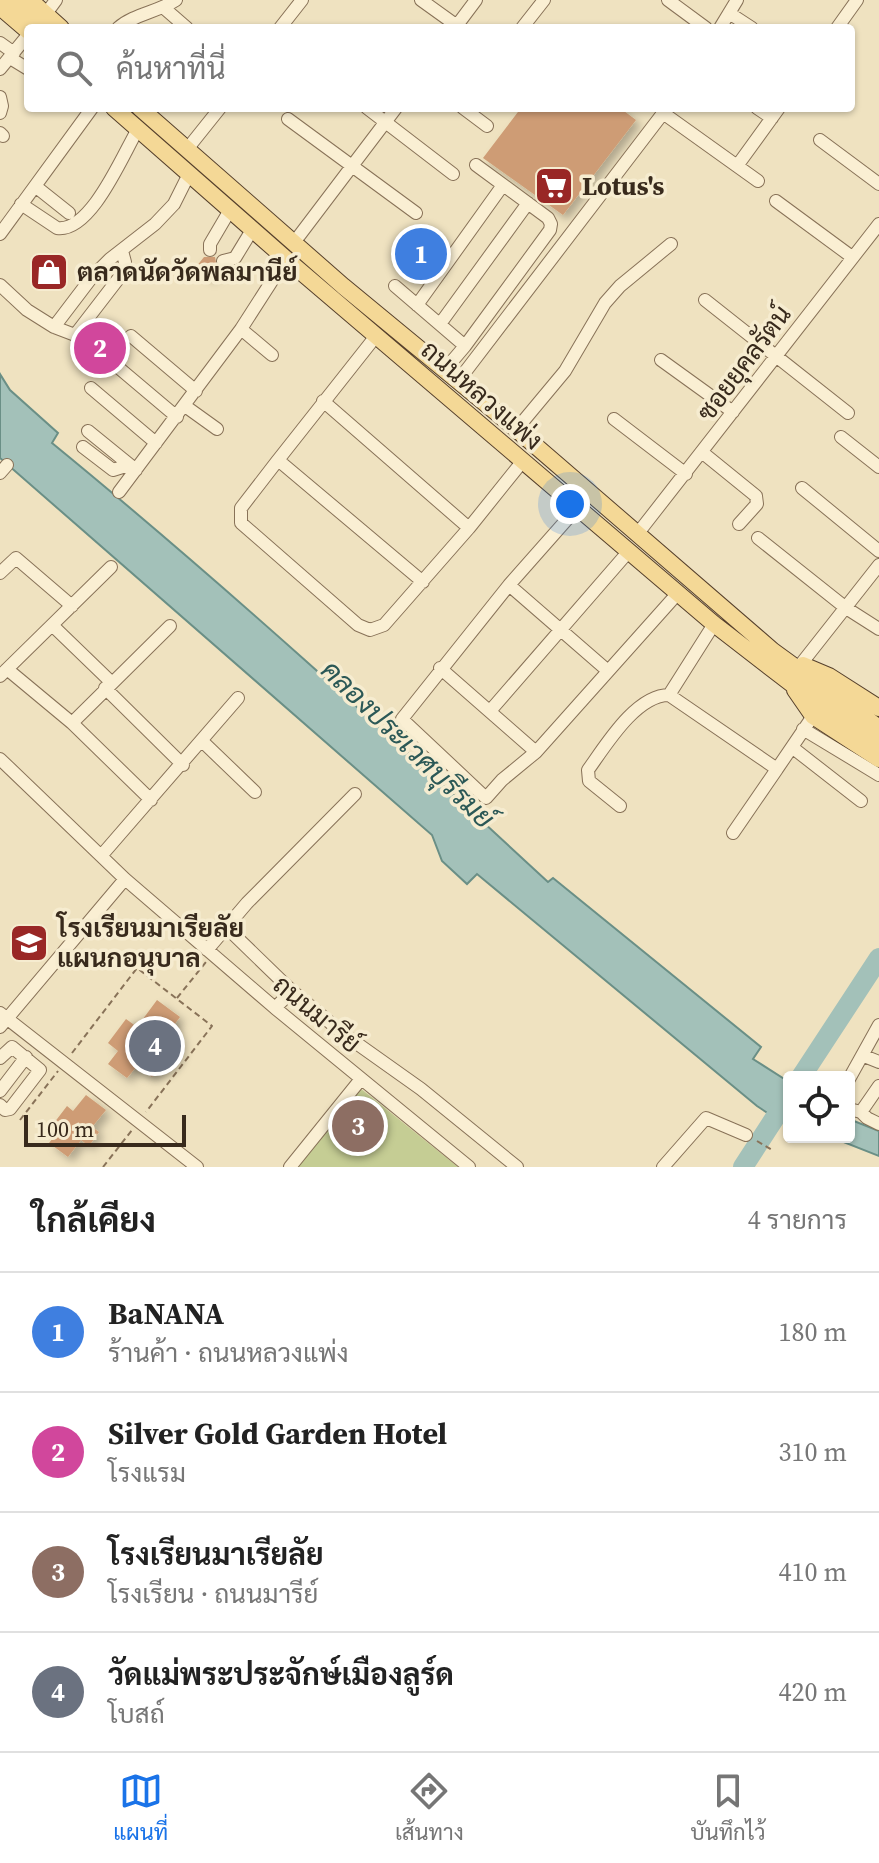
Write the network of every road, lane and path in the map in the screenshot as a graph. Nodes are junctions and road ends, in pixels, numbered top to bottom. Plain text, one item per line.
1 (10, 0) edge
2 (30, 0) edge
3 (56, 0) edge
4 (176, 0) edge
5 (302, 0) edge
6 (421, 0) edge
7 (476, 0) edge
8 (544, 0) edge
9 (668, 0) edge
10 (737, 0) edge
11 (857, 0) edge
12 (0, 7) edge
13 (164, 8) junction
14 (729, 13) junction
15 (43, 21) edge
16 (123, 24) edge
17 (182, 24) edge
18 (283, 24) edge
19 (453, 24) edge
20 (459, 24) edge
21 (525, 24) edge
22 (701, 24) edge
23 (722, 24) edge
24 (746, 24) edge
25 (840, 24) edge
26 (24, 29) edge
27 (24, 38) edge
28 (0, 43) edge
29 (12, 55) junction
30 (24, 66) edge
31 (0, 69) edge
32 (0, 97) edge
33 (89, 112) edge
34 (119, 112) edge
35 (134, 112) edge
36 (144, 112) edge
37 (157, 112) edge
38 (217, 112) edge
39 (372, 112) edge
40 (393, 112) edge
41 (468, 112) edge
42 (664, 112) edge
43 (666, 112) edge
44 (0, 113) edge
45 (776, 113) edge
46 (288, 119) dead end
47 (385, 122) junction
48 (487, 126) dead end
49 (138, 129) junction
50 (820, 140) dead end
51 (192, 143) junction
52 (476, 165) dead end
53 (352, 166) junction
54 (737, 166) junction
55 (196, 169) junction
56 (453, 174) dead end
57 (758, 181) dead end
58 (879, 184) edge
59 (503, 185) junction
60 (35, 186) junction
61 (776, 201) dead end
62 (528, 203) junction
63 (21, 204) junction
64 (230, 210) junction
65 (69, 213) dead end
66 (416, 213) dead end
67 (879, 224) edge
68 (252, 230) junction
69 (0, 234) edge
70 (299, 236) junction
71 (671, 244) dead end
72 (210, 250) dead end
73 (122, 251) junction
74 (852, 257) junction
75 (286, 259) junction
76 (223, 261) dead end
77 (0, 285) edge
78 (395, 286) dead end
79 (705, 300) dead end
80 (417, 305) junction
81 (440, 324) junction
82 (54, 327) junction
83 (241, 329) junction
84 (75, 335) junction
85 (131, 336) dead end
86 (376, 336) junction
87 (465, 346) junction
88 (272, 355) dead end
89 (777, 355) junction
90 (661, 360) dead end
91 (448, 366) junction
92 (462, 376) junction
93 (91, 388) dead end
94 (196, 391) junction
95 (323, 401) junction
96 (185, 406) junction
97 (733, 412) junction
98 (848, 413) dead end
99 (177, 417) junction
100 (614, 419) dead end
101 (520, 425) junction
102 (217, 429) dead end
103 (88, 431) dead end
104 (841, 437) dead end
105 (156, 443) junction
106 (83, 447) dead end
107 (703, 453) junction
108 (278, 460) junction
109 (522, 462) junction
110 (132, 467) junction
111 (879, 467) edge
112 (686, 474) junction
113 (802, 488) dead end
114 (119, 492) dead end
115 (577, 508) junction
116 (739, 524) dead end
117 (469, 528) junction
118 (642, 528) junction
119 (758, 538) dead end
120 (629, 551) junction
121 (879, 551) edge
122 (879, 565) edge
123 (2, 566) edge
124 (111, 567) dead end
125 (423, 582) junction
126 (509, 585) junction
127 (678, 593) junction
128 (72, 606) junction
129 (846, 608) junction
130 (714, 624) junction
131 (52, 625) junction
132 (170, 626) dead end
133 (560, 629) junction
134 (879, 629) edge
135 (802, 665) junction
136 (440, 668) junction
137 (608, 671) junction
138 (4, 672) edge
139 (108, 685) junction
140 (669, 695) junction
141 (238, 698) dead end
142 (879, 708) edge
143 (490, 711) junction
144 (814, 718) junction
145 (879, 719) edge
146 (72, 723) junction
147 (879, 731) edge
148 (202, 741) junction
149 (879, 742) edge
150 (793, 748) junction
151 (536, 752) junction
152 (0, 759) edge
153 (879, 759) edge
154 (183, 765) junction
155 (777, 769) junction
156 (879, 775) edge
157 (255, 792) dead end
158 (355, 794) dead end
159 (151, 800) junction
160 (861, 801) dead end
161 (620, 806) dead end
162 (733, 833) dead end
163 (101, 856) junction
164 (125, 879) junction
165 (226, 927) junction
166 (210, 952) junction
167 (292, 991) junction
168 (176, 999) junction
169 (275, 1008) junction
170 (2, 1020) edge
171 (879, 1025) edge
172 (864, 1056) junction
173 (0, 1057) edge
174 (26, 1057) junction
175 (879, 1062) edge
176 (63, 1064) junction
177 (854, 1071) edge
178 (361, 1079) junction
179 (879, 1086) edge
180 (0, 1091) edge
181 (0, 1105) edge
182 (855, 1110) edge
183 (20, 1120) dead end
184 (138, 1122) junction
185 (879, 1124) edge
186 (746, 1135) joint
187 (772, 1150) dead end
188 (103, 1167) edge
189 (197, 1167) edge
190 (290, 1167) edge
191 (469, 1167) edge
192 (517, 1167) edge
193 (663, 1167) edge

1 - 15 main road
2 - 15 main road
3 - 15 street
4 - 13 street
5 - 18 street
6 - 19 street
7 - 20 street
8 - 21 street
9 - 22 street
10 - 14 street
11 - 25 street
12 - 26 main road
13 - 16 street
13 - 17 street
14 - 23 street
14 - 24 street
27 - 29 street
28 - 29 street
29 - 30 street
29 - 31 street
32 - 44 street
33 - 60 street
34 - 49 main road, ถนนหลวงแพ่ง
35 - 147 main road
36 - 55 main road
37 - 51 main road, ถนนหลวงแพ่ง
38 - 51 street
39 - 47 street
40 - 47 street
41 - 48 street
42 - 92 street
43 - 54 street
45 - 54 street
46 - 53 street
47 - 53 street
47 - 56 street
49 - 55 main road, ถนนหลวงแพ่ง
49 - 63 street
50 - 58 street
51 - 70 main road, ถนนหลวงแพ่ง
52 - 59 street
53 - 66 street
53 - 70 street
54 - 57 street
55 - 64 main road, ถนนหลวงแพ่ง
55 - 73 street
55 - 147 main road
59 - 62 street
59 - 80 street
60 - 63 street
60 - 65 street
61 - 74 street
62 - 81 street
62 - 87 street
63 - 69 street
64 - 68 main road, ถนนหลวงแพ่ง
64 - 72 street
67 - 74 street, ซอยยุคลรัตน์
68 - 75 main road, ถนนหลวงแพ่ง
68 - 76 street
70 - 91 main road, ถนนหลวงแพ่ง
71 - 101 street
73 - 82 street
73 - 84 street
74 - 89 street, ซอยยุคลรัตน์
75 - 83 street
75 - 86 main road, ถนนหลวงแพ่ง
77 - 82 street
78 - 80 street
79 - 89 street
80 - 81 street
81 - 87 street
82 - 84 street
83 - 88 street
83 - 94 street
84 - 99 street
85 - 94 street
86 - 95 street
86 - 109 main road, ถนนหลวงแพ่ง
87 - 91 street
89 - 97 street, ซอยยุคลรัตน์
89 - 98 street
90 - 97 street
91 - 92 main road, ถนนหลวงแพ่ง
92 - 101 main road, ถนนหลวงแพ่ง
93 - 105 street
94 - 96 street
95 - 108 street
95 - 117 street
96 - 99 street
96 - 102 street
97 - 107 street, ซอยยุคลรัตน์
99 - 105 street
100 - 112 street
101 - 118 main road, ถนนหลวงแพ่ง
103 - 110 street
104 - 111 street
105 - 110 street
106 - 110 street
107 - 112 street, ซอยยุคลรัตน์
107 - 116 street
108 - 125 street
108 - 125 street
109 - 115 main road, ถนนหลวงแพ่ง
109 - 117 street
110 - 114 street
112 - 118 street, ซอยยุคลรัตน์
113 - 121 street
115 - 120 main road, ถนนหลวงแพ่ง
115 - 126 street
117 - 125 street
118 - 135 main road, ถนนหลวงแพ่ง
119 - 129 street
120 - 127 main road, ถนนหลวงแพ่ง
120 - 133 street
122 - 129 street
123 - 128 street
124 - 128 street
126 - 133 street
126 - 136 street
127 - 130 main road, ถนนหลวงแพ่ง
127 - 137 street
128 - 131 street
129 - 134 street
129 - 135 street
130 - 140 street
130 - 144 main road, ถนนหลวงแพ่ง
131 - 138 street
131 - 139 street
132 - 139 street
133 - 137 street
133 - 143 street
135 - 142 main road
135 - 145 main road, ถนนหลวงแพ่ง
136 - 143 street
136 - 151 street
137 - 151 street
138 - 146 street
139 - 146 street
139 - 154 street
140 - 155 street
140 - 161 street
141 - 148 street
143 - 151 street
144 - 149 main road
144 - 150 street
144 - 153 main road
144 - 156 street
146 - 159 street
148 - 154 street
148 - 157 street
150 - 155 street
150 - 160 street
152 - 163 street, ถนนมารีย์
154 - 159 street
155 - 162 street
158 - 165 street
159 - 163 street
163 - 164 street, ถนนมารีย์
164 - 166 street, ถนนมารีย์
164 - 170 street
165 - 166 street
165 - 167 street
166 - 168 path
166 - 169 street, ถนนมารีย์
167 - 169 street
167 - 192 street
168 - 176 path
168 - 184 path
169 - 178 street, ถนนมารีย์
170 - 176 street
171 - 172 street
172 - 175 street
172 - 177 street
173 - 174 street
174 - 180 street
174 - 181 street
176 - 183 path
176 - 184 street
178 - 190 street
178 - 191 street, ถนนมารีย์
179 - 182 street
182 - 185 street
184 - 188 path
184 - 189 street
186 - 187 path
186 - 193 street

